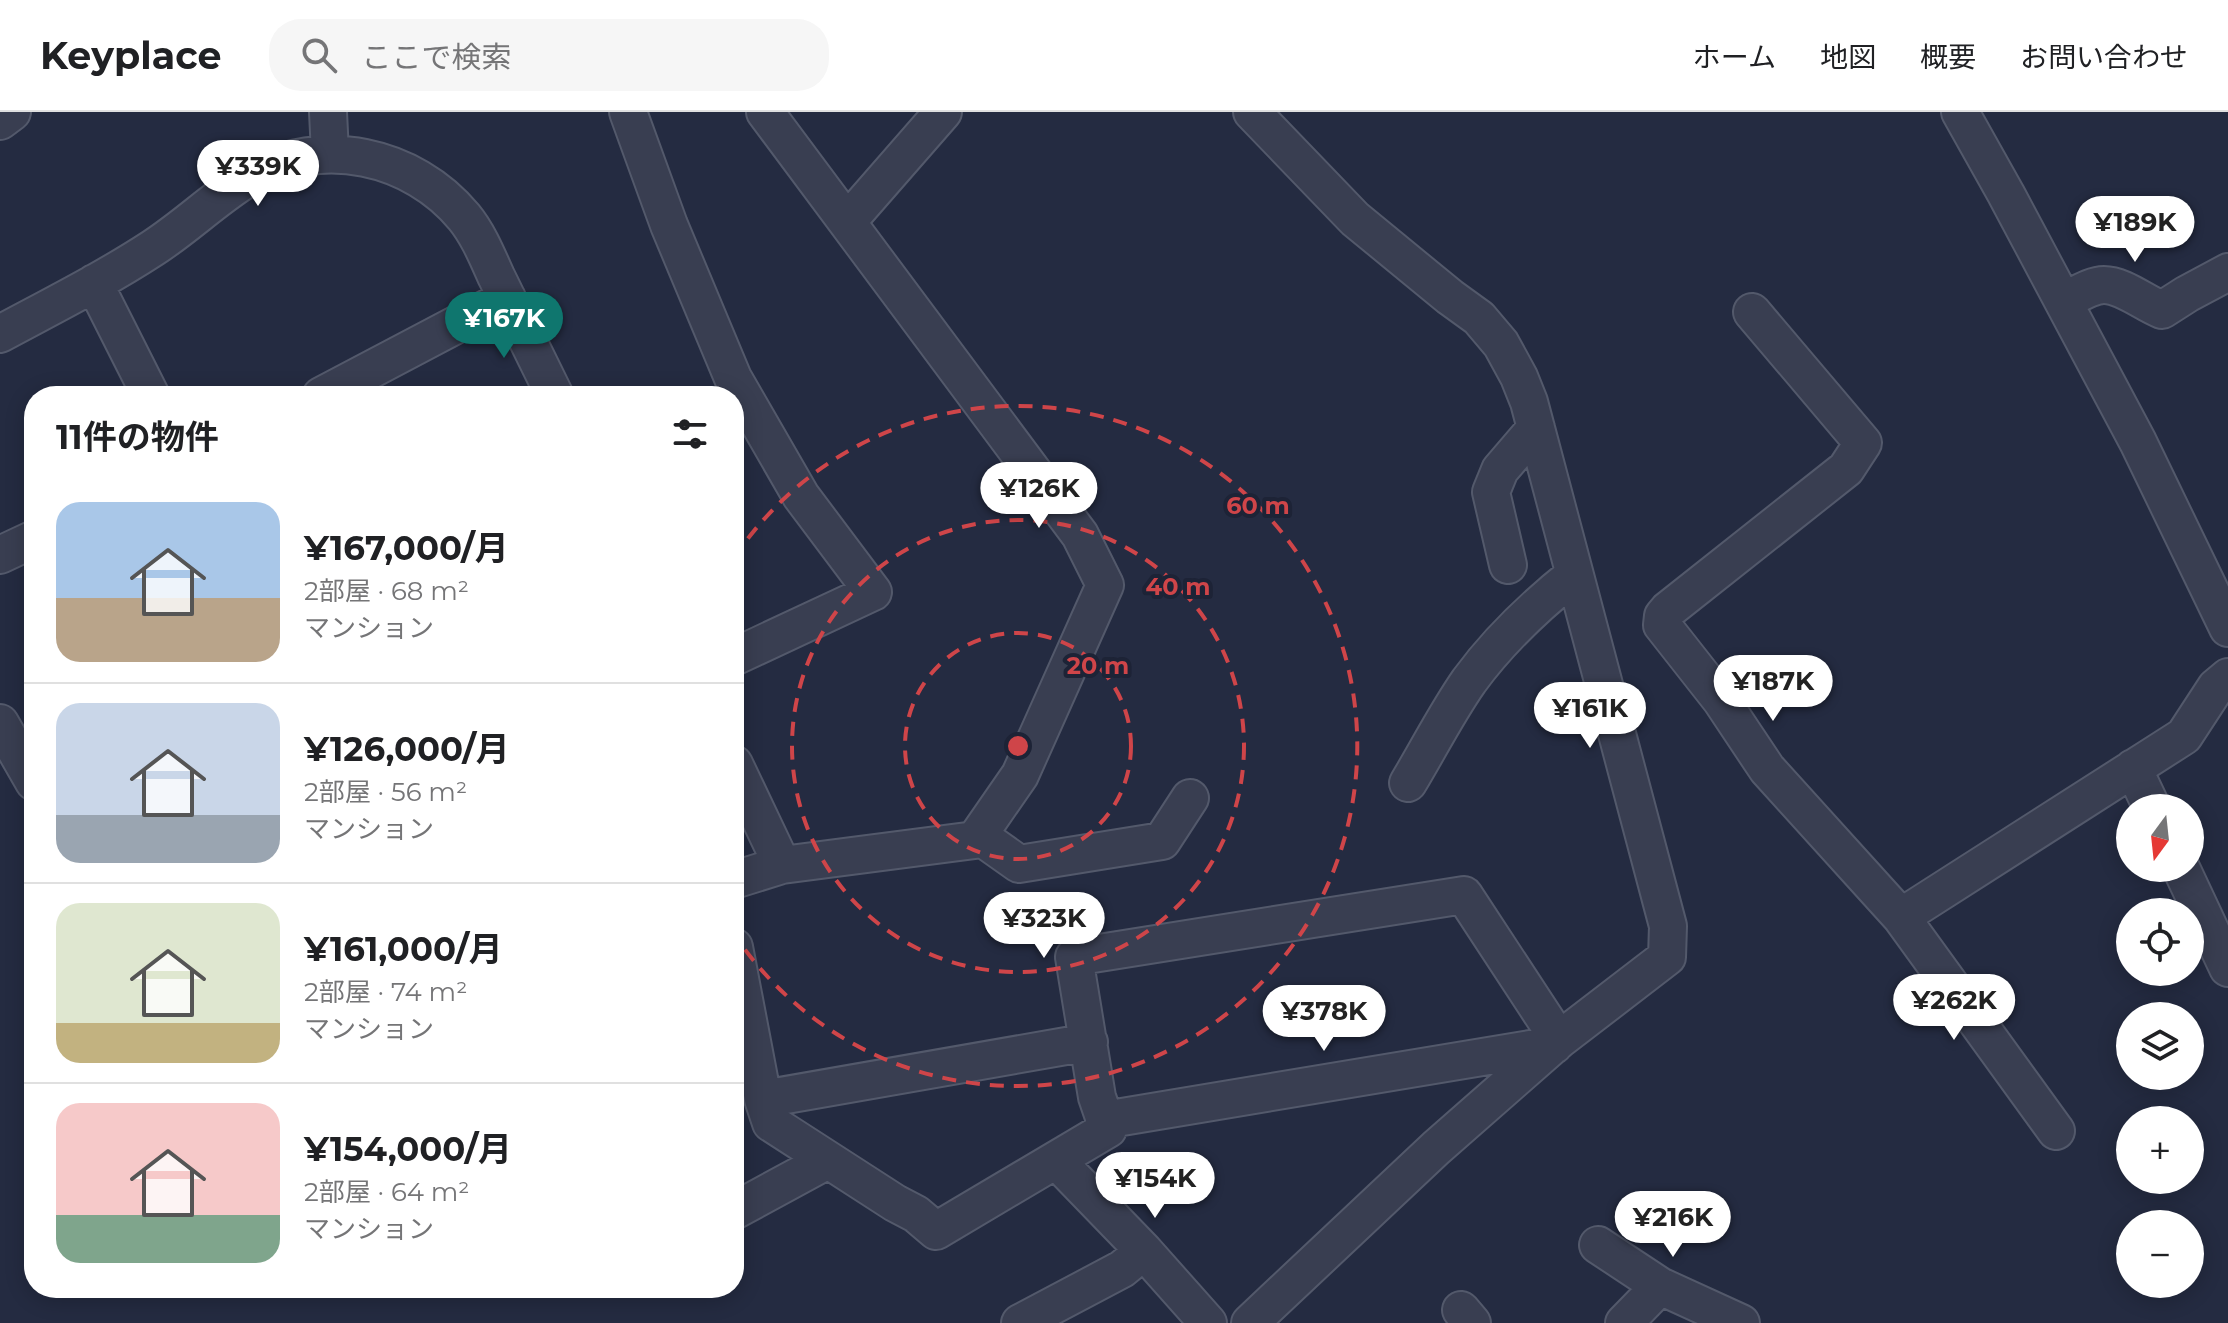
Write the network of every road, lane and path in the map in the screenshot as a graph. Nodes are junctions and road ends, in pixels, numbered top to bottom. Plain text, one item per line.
1 (12, 112) edge
2 (328, 112) edge
3 (628, 112) edge
4 (765, 112) edge
5 (943, 112) edge
6 (1252, 112) edge
7 (1960, 112) edge
8 (0, 121) edge
9 (330, 153) junction
10 (847, 222) junction
11 (2228, 272) edge
12 (94, 283) junction
13 (507, 298) junction
14 (2063, 301) junction
15 (1752, 312) dead end
16 (0, 334) edge
17 (146, 386) edge
18 (340, 386) edge
19 (550, 386) edge
20 (738, 386) edge
21 (744, 397) edge
22 (1536, 428) junction
23 (24, 544) edge
24 (0, 555) edge
25 (1508, 565) dead end
26 (1574, 575) junction
27 (2226, 619) edge
28 (744, 652) edge
29 (2228, 677) edge
30 (0, 723) edge
31 (24, 765) edge
32 (2133, 768) junction
33 (1408, 783) dead end
34 (744, 785) edge
35 (2145, 794) edge
36 (1190, 798) dead end
37 (978, 835) junction
38 (782, 865) junction
39 (744, 877) edge
40 (2188, 882) edge
41 (1901, 917) junction
42 (2228, 968) edge
43 (744, 999) edge
44 (1089, 1042) junction
45 (1557, 1042) junction
46 (763, 1099) junction
47 (1104, 1120) junction
48 (2056, 1131) dead end
49 (828, 1160) junction
50 (1056, 1160) junction
51 (744, 1206) edge
52 (1598, 1245) dead end
53 (1144, 1251) junction
54 (1660, 1286) junction
55 (1020, 1323) edge
56 (1208, 1323) edge
57 (1250, 1323) edge
58 (1624, 1323) edge
59 (1741, 1323) edge

1 - 8 street
2 - 9 street
3 - 20 street
4 - 10 street
5 - 10 street
6 - 22 street
7 - 14 street
9 - 12 street
9 - 13 street
10 - 37 street
11 - 14 street
12 - 16 street
12 - 17 street
13 - 18 street
13 - 19 street
14 - 27 street
15 - 41 street
21 - 28 street
22 - 25 street
22 - 26 street
23 - 24 street
26 - 33 street
26 - 45 street
29 - 32 street
30 - 31 street
32 - 35 street
32 - 41 street
34 - 38 street
36 - 37 street
37 - 38 street
38 - 39 street
40 - 42 street
41 - 48 street
43 - 46 street
44 - 45 street
44 - 46 street
44 - 47 street
45 - 47 street
45 - 57 street
46 - 49 street
47 - 50 street
49 - 50 street
49 - 51 street
50 - 53 street
52 - 54 street
53 - 55 street
53 - 56 street
54 - 58 street
54 - 59 street

